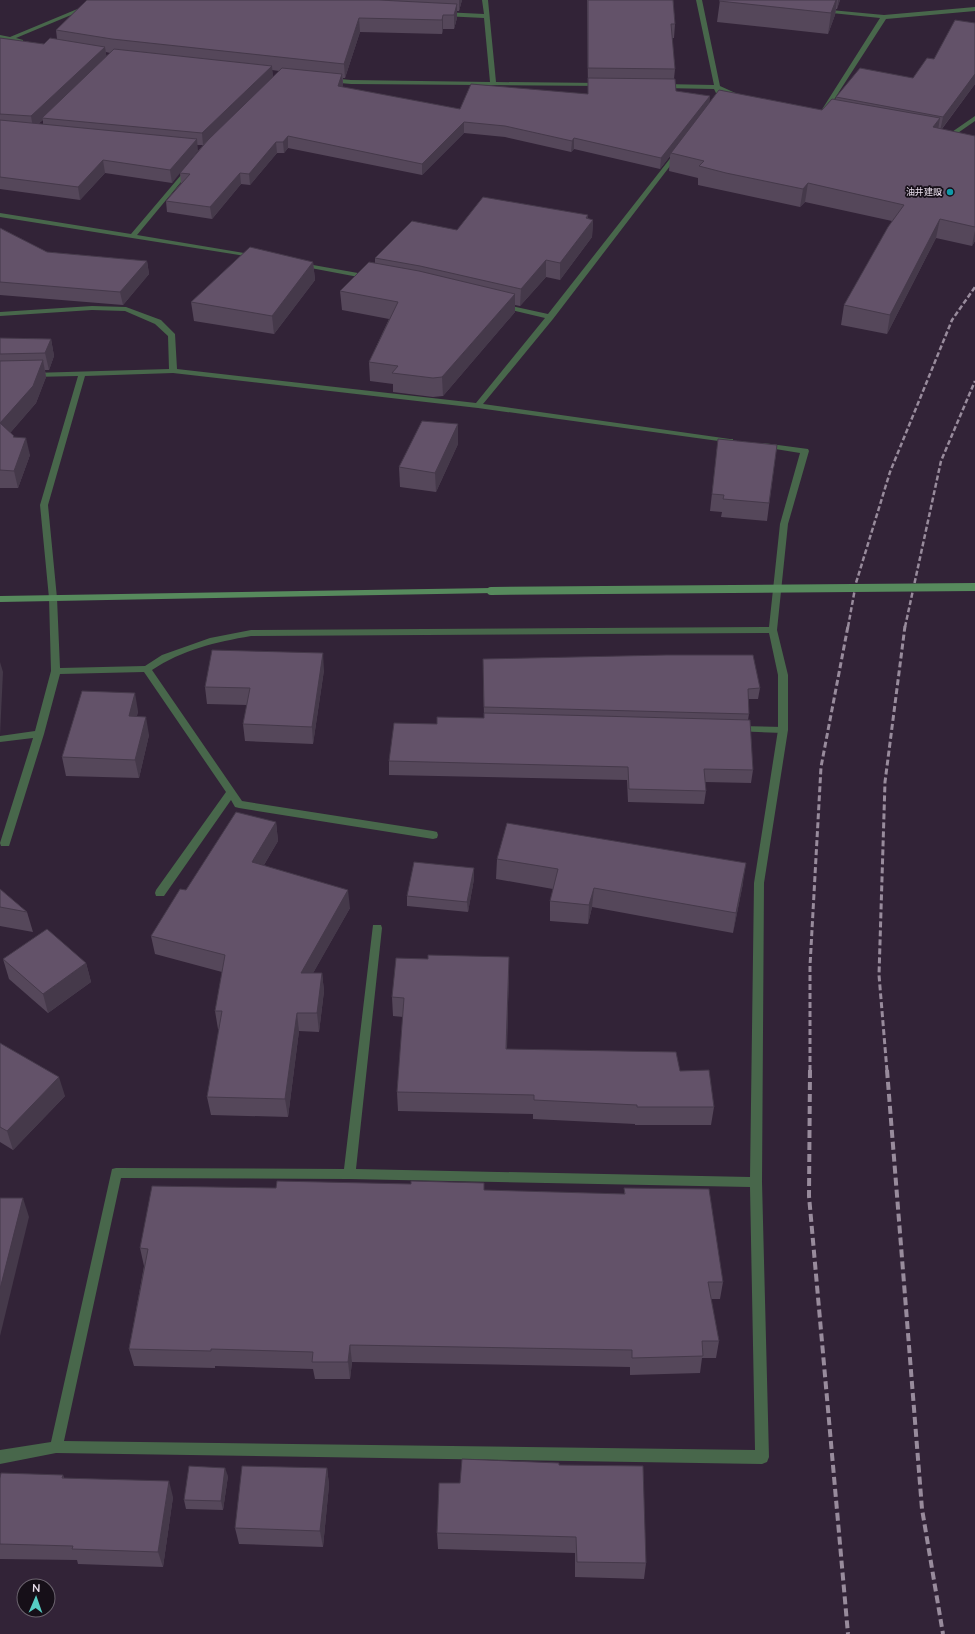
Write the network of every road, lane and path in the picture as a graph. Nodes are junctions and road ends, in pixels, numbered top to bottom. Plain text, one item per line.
1 (104, 0) edge
2 (485, 0) edge
3 (699, 0) edge
4 (812, 9) edge
5 (975, 9) edge
6 (439, 14) edge
7 (485, 16) junction
8 (884, 17) junction
9 (0, 37) edge
10 (10, 39) junction
11 (0, 42) edge
12 (25, 42) edge
13 (319, 79) edge
14 (493, 84) junction
15 (610, 85) edge
16 (656, 86) edge
17 (718, 87) junction
18 (746, 98) edge
19 (718, 101) edge
20 (815, 111) edge
21 (823, 112) junction
22 (830, 114) edge
23 (975, 118) edge
24 (935, 133) edge
25 (684, 144) edge
26 (196, 161) edge
27 (0, 215) edge
28 (133, 236) junction
29 (264, 258) edge
30 (295, 264) edge
31 (373, 278) edge
32 (496, 304) edge
33 (0, 314) edge
34 (550, 317) junction
35 (173, 371) junction
36 (82, 374) junction
37 (22, 375) edge
38 (478, 406) junction
39 (735, 441) edge
40 (758, 444) edge
41 (975, 587) edge
42 (53, 598) junction
43 (0, 599) edge
44 (773, 630) junction
45 (147, 669) junction
46 (56, 671) junction
47 (728, 729) edge
48 (783, 730) junction
49 (38, 734) junction
50 (0, 739) edge
51 (231, 792) junction
52 (433, 835) dead end
53 (5, 843) dead end
54 (160, 893) dead end
55 (377, 928) dead end
56 (349, 1174) junction
57 (756, 1182) junction
58 (56, 1447) junction
59 (0, 1457) edge

1 - 10 street
2 - 7 street
3 - 17 street
4 - 8 street
5 - 8 street
6 - 7 street
7 - 14 street
8 - 21 street
9 - 10 street
10 - 11 street
10 - 12 street
13 - 14 street
14 - 15 street
16 - 17 street
17 - 18 street
17 - 19 street
20 - 21 street
21 - 22 street
23 - 24 street
25 - 34 street
26 - 28 street
27 - 28 street
28 - 29 street
30 - 31 street
32 - 34 street
33 - 35 street
34 - 38 street
35 - 36 street
35 - 38 street
36 - 37 street
36 - 42 street
38 - 39 street
40 - 44 street
41 - 42 street, bridge
42 - 43 street
42 - 46 street
44 - 45 street
44 - 48 street
45 - 46 street
45 - 51 street
46 - 49 street
47 - 48 street
48 - 57 street
49 - 50 street
49 - 53 street
51 - 52 street
51 - 54 street
55 - 56 street
56 - 57 street
56 - 58 street
57 - 58 street
58 - 59 street

